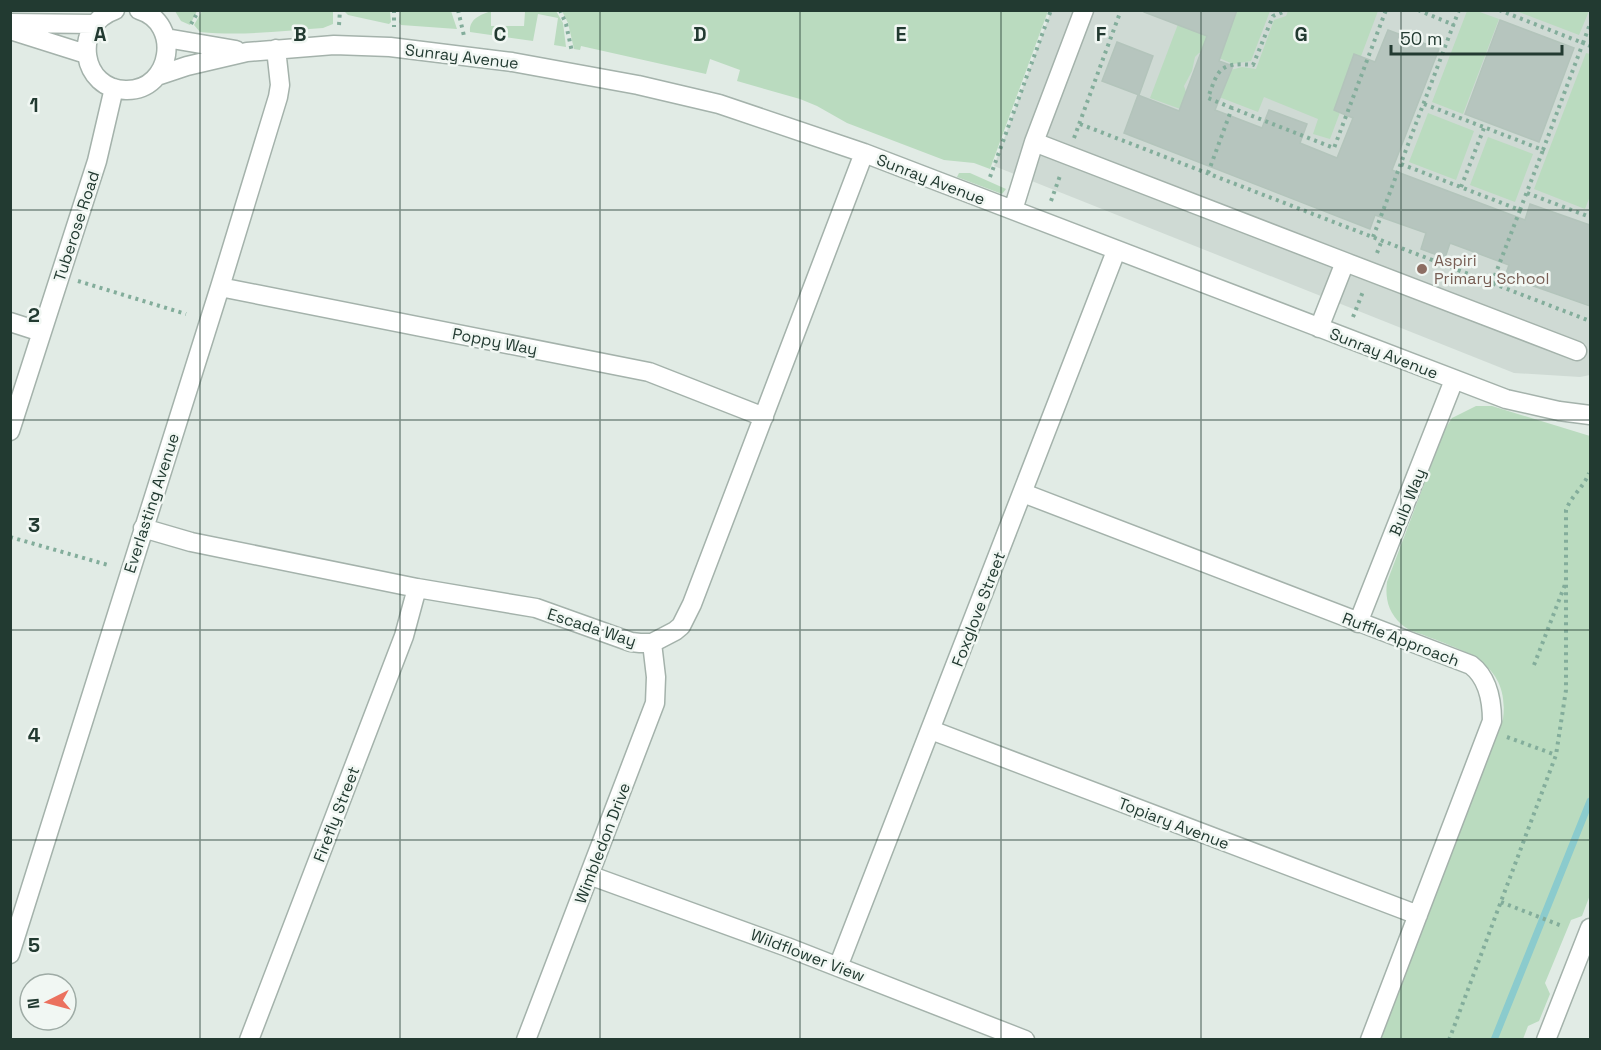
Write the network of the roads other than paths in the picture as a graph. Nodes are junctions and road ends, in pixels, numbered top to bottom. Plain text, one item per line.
1 (115, 10) edge
2 (139, 10) edge
3 (1084, 10) edge
4 (10, 23) edge
5 (95, 24) junction
6 (10, 30) edge
7 (166, 38) junction
8 (276, 49) junction
9 (247, 52) junction
10 (86, 54) junction
11 (157, 76) junction
12 (114, 88) junction
13 (1034, 142) junction
14 (864, 153) junction
15 (1013, 210) junction
16 (1116, 251) junction
17 (1345, 262) junction
18 (220, 287) junction
19 (10, 321) edge
20 (1319, 328) junction
21 (41, 332) junction
22 (1577, 351) dead end
23 (1454, 380) junction
24 (1590, 415) edge
25 (764, 417) junction
26 (10, 431) edge
27 (1023, 493) junction
28 (143, 528) junction
29 (417, 588) junction
30 (1358, 623) junction
31 (652, 643) junction
32 (931, 730) junction
33 (590, 875) junction
34 (1418, 915) junction
35 (1590, 928) edge
36 (10, 954) edge
37 (838, 967) junction
38 (249, 1040) edge
39 (526, 1040) edge
40 (1025, 1040) edge
41 (1370, 1040) edge
42 (1546, 1040) edge

1 - 5 street
2 - 7 street
3 - 13 street
4 - 5 street
5 - 10 street
6 - 10 street
7 - 9 street, Sunray Avenue
7 - 11 street
8 - 9 street, Sunray Avenue
8 - 14 street, Sunray Avenue
8 - 18 street, Everlasting Avenue
9 - 11 street, Sunray Avenue
10 - 12 street
11 - 12 street, Sunray Avenue
12 - 21 street, Tuberose Road
13 - 15 street
13 - 17 street
14 - 15 street, Sunray Avenue
14 - 25 street, Escada Way
15 - 16 street, Sunray Avenue
16 - 20 street, Sunray Avenue
16 - 27 street, Foxglove Street
17 - 20 street
17 - 22 street
18 - 25 street, Poppy Way
18 - 28 street, Everlasting Avenue
19 - 21 street
20 - 23 street, Sunray Avenue
21 - 26 street, Tuberose Road
23 - 24 street, Sunray Avenue
23 - 30 street, Bulb Way
25 - 31 street, Escada Way
27 - 30 street, Ruffle Approach
27 - 32 street, Foxglove Street
28 - 29 street, Escada Way
28 - 36 street, Everlasting Avenue
29 - 31 street, Escada Way
29 - 38 street, Firefly Street
30 - 34 street, Ruffle Approach
31 - 33 street, Wimbledon Drive
32 - 34 street, Topiary Avenue
32 - 37 street, Foxglove Street
33 - 37 street, Wildflower View
33 - 39 street, Wimbledon Drive
34 - 41 street, Ruffle Approach
35 - 42 street
37 - 40 street, Wildflower View

